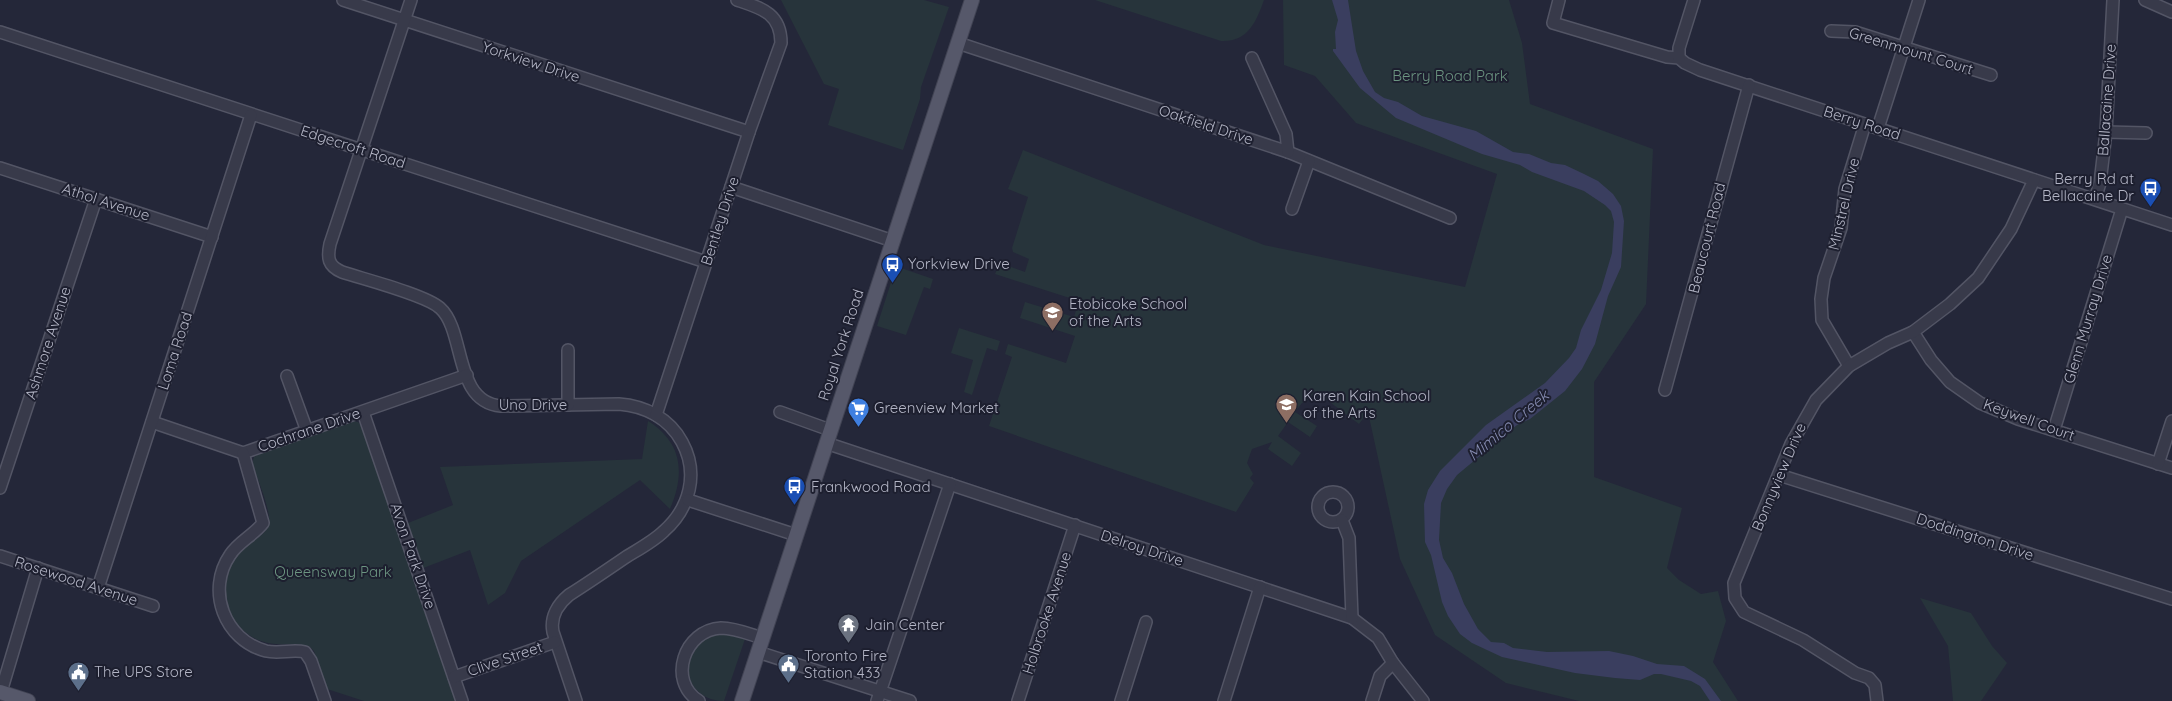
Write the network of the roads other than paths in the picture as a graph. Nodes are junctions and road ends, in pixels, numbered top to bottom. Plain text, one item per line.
1 (343, 0) edge
2 (411, 0) edge
3 (737, 0) edge
4 (972, 0) edge
5 (1559, 0) edge
6 (1694, 0) edge
7 (1918, 0) edge
8 (2114, 0) edge
9 (2146, 0) edge
10 (2172, 12) edge
11 (404, 20) junction
12 (1831, 31) dead end
13 (0, 32) edge
14 (958, 43) junction
15 (1904, 48) junction
16 (1252, 58) dead end
17 (1679, 58) junction
18 (1991, 75) dead end
19 (1749, 85) junction
20 (251, 115) junction
21 (1865, 124) junction
22 (1878, 128) junction
23 (749, 132) junction
24 (2106, 132) junction
25 (2146, 133) dead end
26 (362, 150) junction
27 (1288, 152) junction
28 (1309, 161) junction
29 (0, 168) edge
30 (2034, 180) junction
31 (731, 187) junction
32 (96, 199) junction
33 (2094, 199) junction
34 (1292, 209) dead end
35 (2122, 209) junction
36 (1450, 218) dead end
37 (2172, 225) edge
38 (212, 237) junction
39 (893, 241) junction
40 (706, 262) junction
41 (1913, 332) junction
42 (568, 350) dead end
43 (1849, 366) junction
44 (467, 375) junction
45 (287, 376) dead end
46 (1665, 390) dead end
47 (568, 405) junction
48 (363, 412) junction
49 (780, 412) dead end
50 (656, 415) junction
51 (2172, 420) edge
52 (152, 422) junction
53 (2054, 430) junction
54 (307, 431) junction
55 (828, 436) junction
56 (243, 453) junction
57 (2158, 464) junction
58 (2172, 468) edge
59 (1779, 475) junction
60 (950, 484) junction
61 (0, 488) edge
62 (688, 500) junction
63 (1342, 520) dead end
64 (1075, 526) junction
65 (796, 534) junction
66 (0, 556) edge
67 (38, 568) junction
68 (1260, 587) junction
69 (98, 588) junction
70 (2172, 599) edge
71 (153, 606) dead end
72 (1352, 618) junction
73 (1146, 622) dead end
74 (555, 642) junction
75 (760, 645) junction
76 (1393, 664) junction
77 (454, 677) junction
78 (0, 692) edge
79 (878, 696) edge
80 (28, 701) edge
81 (325, 701) edge
82 (462, 701) edge
83 (576, 701) edge
84 (699, 701) edge
85 (742, 701) edge
86 (910, 701) edge
87 (1018, 701) edge
88 (1121, 701) edge
89 (1224, 701) edge
90 (1372, 701) edge
91 (1423, 701) edge
92 (1877, 701) edge

1 - 11 street, Yorkview Drive
2 - 11 street, Uno Drive
3 - 23 street, Bentley Drive
4 - 14 main road, Royal York Road
5 - 17 street, Berry Road
6 - 17 street
7 - 15 street
8 - 24 street, Ballacaine Drive
9 - 10 street
11 - 23 street, Yorkview Drive
11 - 26 street, Uno Drive
12 - 15 street, Greenmount Court
13 - 20 street, Edgecroft Road
14 - 27 street, Oakfield Drive
14 - 39 main road, Royal York Road
15 - 18 street, Greenmount Court
15 - 22 street
16 - 27 street
17 - 19 street, Berry Road
19 - 21 street, Berry Road
19 - 46 street, Beaucourt Road
20 - 26 street, Edgecroft Road
20 - 38 street, Loma Road
21 - 22 street, Berry Road
21 - 43 street, Minstrel Drive
22 - 30 street, Berry Road
23 - 31 street, Bentley Drive
24 - 25 street
24 - 33 street, Ballacaine Drive
26 - 40 street, Edgecroft Road
26 - 44 street, Uno Drive
27 - 28 street, Oakfield Drive
28 - 34 street
28 - 36 street, Oakfield Drive
29 - 32 street, Athol Avenue
30 - 33 street, Berry Road
30 - 41 street, Bonnyview Drive
31 - 39 street
31 - 40 street, Bentley Drive
32 - 38 street, Athol Avenue
32 - 61 street, Ashmore Avenue
33 - 35 street, Berry Road
35 - 37 street, Berry Road
35 - 53 street, Glenn Murray Drive
38 - 52 street, Loma Road
39 - 55 main road, Royal York Road
40 - 50 street, Bentley Drive
41 - 43 street, Bonnyview Drive
41 - 53 street, Keywell Court
42 - 47 street
43 - 59 street, Bonnyview Drive
44 - 47 street, Uno Drive
44 - 48 street, Cochrane Drive
45 - 54 street
47 - 50 street, Uno Drive
48 - 54 street, Cochrane Drive
48 - 77 street, Avon Park Drive
49 - 55 street, Delroy Drive
50 - 62 street, Uno Drive
51 - 57 street
52 - 56 street, Cochrane Drive
52 - 69 street, Loma Road
53 - 57 street, Keywell Court
54 - 56 street, Cochrane Drive
55 - 60 street, Delroy Drive
55 - 65 main road, Royal York Road
56 - 81 street
57 - 58 street, Keywell Court
59 - 70 street, Doddington Drive
59 - 92 street, Bonnyview Drive
60 - 64 street, Delroy Drive
60 - 79 street
62 - 65 street
62 - 74 street
63 - 72 street
64 - 68 street, Delroy Drive
64 - 87 street, Holbrooke Avenue
65 - 75 main road, Royal York Road
66 - 67 street, Rosewood Avenue
67 - 69 street, Rosewood Avenue
67 - 78 street
68 - 72 street, Delroy Drive
68 - 89 street
69 - 71 street, Rosewood Avenue
72 - 76 street, Delroy Drive
73 - 88 street
74 - 77 street, Clive Street
74 - 83 street
75 - 79 street
75 - 84 street
75 - 85 main road, Royal York Road
76 - 90 street
76 - 91 street, Delroy Drive
77 - 82 street, Avon Park Drive
78 - 80 main road
79 - 86 street

